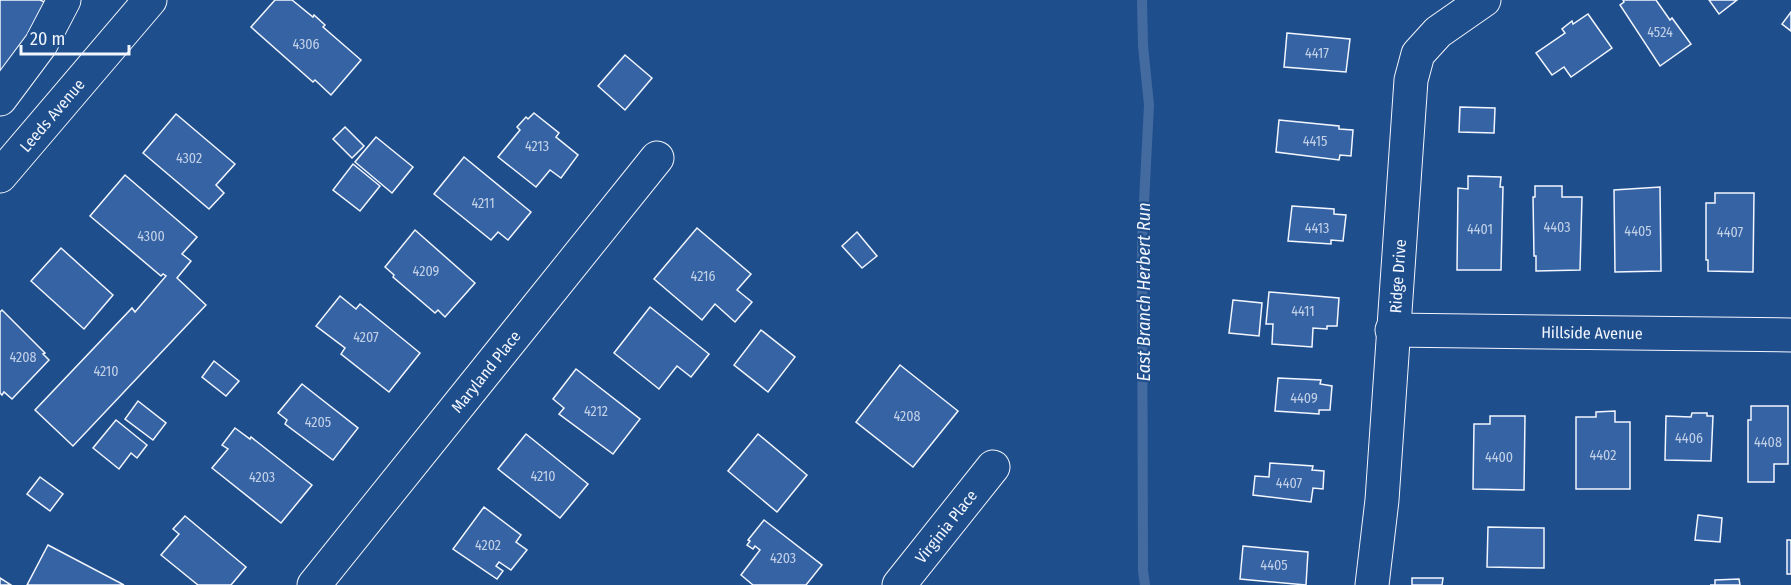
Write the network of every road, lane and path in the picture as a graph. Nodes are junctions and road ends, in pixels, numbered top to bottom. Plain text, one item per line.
1 (64, 0) edge
2 (1484, 0) edge
3 (136, 5) edge
4 (0, 99) edge
5 (657, 158) dead end
6 (0, 176) edge
7 (1392, 330) junction
8 (1791, 335) edge
9 (993, 467) dead end
10 (314, 585) edge
11 (899, 585) edge
12 (1372, 585) edge

1 - 4 street
2 - 7 street, Ridge Drive
3 - 6 street, Leeds Avenue
5 - 10 street, Maryland Place
7 - 8 street, Hillside Avenue
7 - 12 street, Ridge Drive
9 - 11 street, Virginia Place

